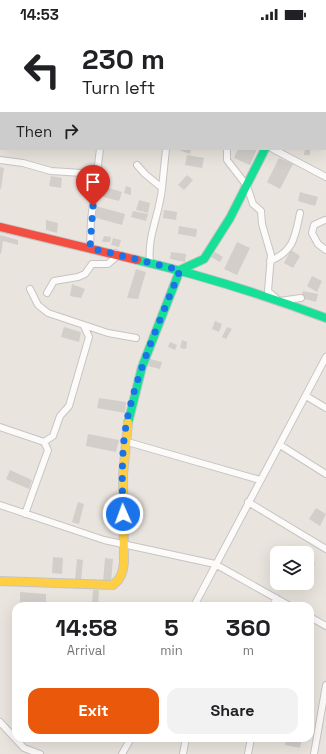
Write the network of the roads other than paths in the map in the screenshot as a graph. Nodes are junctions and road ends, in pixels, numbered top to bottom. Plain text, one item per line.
1 (100, 150) edge
2 (166, 150) edge
3 (227, 150) edge
4 (265, 150) edge
5 (284, 152) edge
6 (0, 160) edge
7 (138, 165) dead end
8 (98, 174) junction
9 (326, 177) edge
10 (247, 186) junction
11 (162, 188) junction
12 (300, 213) dead end
13 (325, 220) dead end
14 (0, 227) edge
15 (90, 248) junction
16 (326, 250) edge
17 (115, 253) junction
18 (270, 261) junction
19 (150, 262) junction
20 (180, 270) junction
21 (30, 290) dead end
22 (47, 293) dead end
23 (301, 298) dead end
24 (279, 301) junction
25 (326, 318) edge
26 (84, 326) junction
27 (136, 338) dead end
28 (326, 358) edge
29 (306, 396) junction
30 (326, 408) edge
31 (0, 427) edge
32 (124, 441) junction
33 (44, 442) junction
34 (280, 445) junction
35 (326, 474) edge
36 (260, 480) junction
37 (248, 502) junction
38 (0, 505) edge
39 (25, 514) junction
40 (124, 545) junction
41 (326, 549) edge
42 (215, 564) junction
43 (0, 581) edge
44 (276, 598) junction
45 (196, 602) edge
46 (275, 602) edge
47 (283, 602) edge
48 (314, 619) edge
49 (326, 626) edge
50 (326, 689) edge
51 (0, 722) edge
52 (12, 735) edge
53 (18, 742) edge
54 (129, 742) edge
55 (185, 742) edge
56 (250, 742) edge
57 (40, 754) edge
58 (122, 754) edge
59 (183, 754) edge
60 (248, 754) edge
61 (314, 754) edge

1 - 8 street
2 - 11 street
3 - 10 street
4 - 10 street
5 - 9 street
6 - 8 street
7 - 11 street
8 - 15 street
10 - 18 street
10 - 20 street
11 - 19 street
12 - 18 street
13 - 16 street
14 - 15 street
15 - 17 street
17 - 19 street
17 - 22 street
18 - 24 street
19 - 20 street
20 - 24 street
20 - 32 street
21 - 26 street
23 - 24 street
24 - 25 street
26 - 27 street
26 - 33 street
28 - 29 street
29 - 30 street
29 - 34 street
31 - 33 street
32 - 36 street
32 - 40 street
33 - 39 street
34 - 35 street
34 - 36 street
36 - 37 street
37 - 41 street
37 - 42 street
38 - 39 street
39 - 40 street
40 - 42 street
40 - 43 street
42 - 44 street
42 - 45 street
44 - 46 street
44 - 47 street
48 - 49 street
50 - 61 street
51 - 52 street
53 - 57 street
54 - 58 street
55 - 59 street
56 - 60 street

